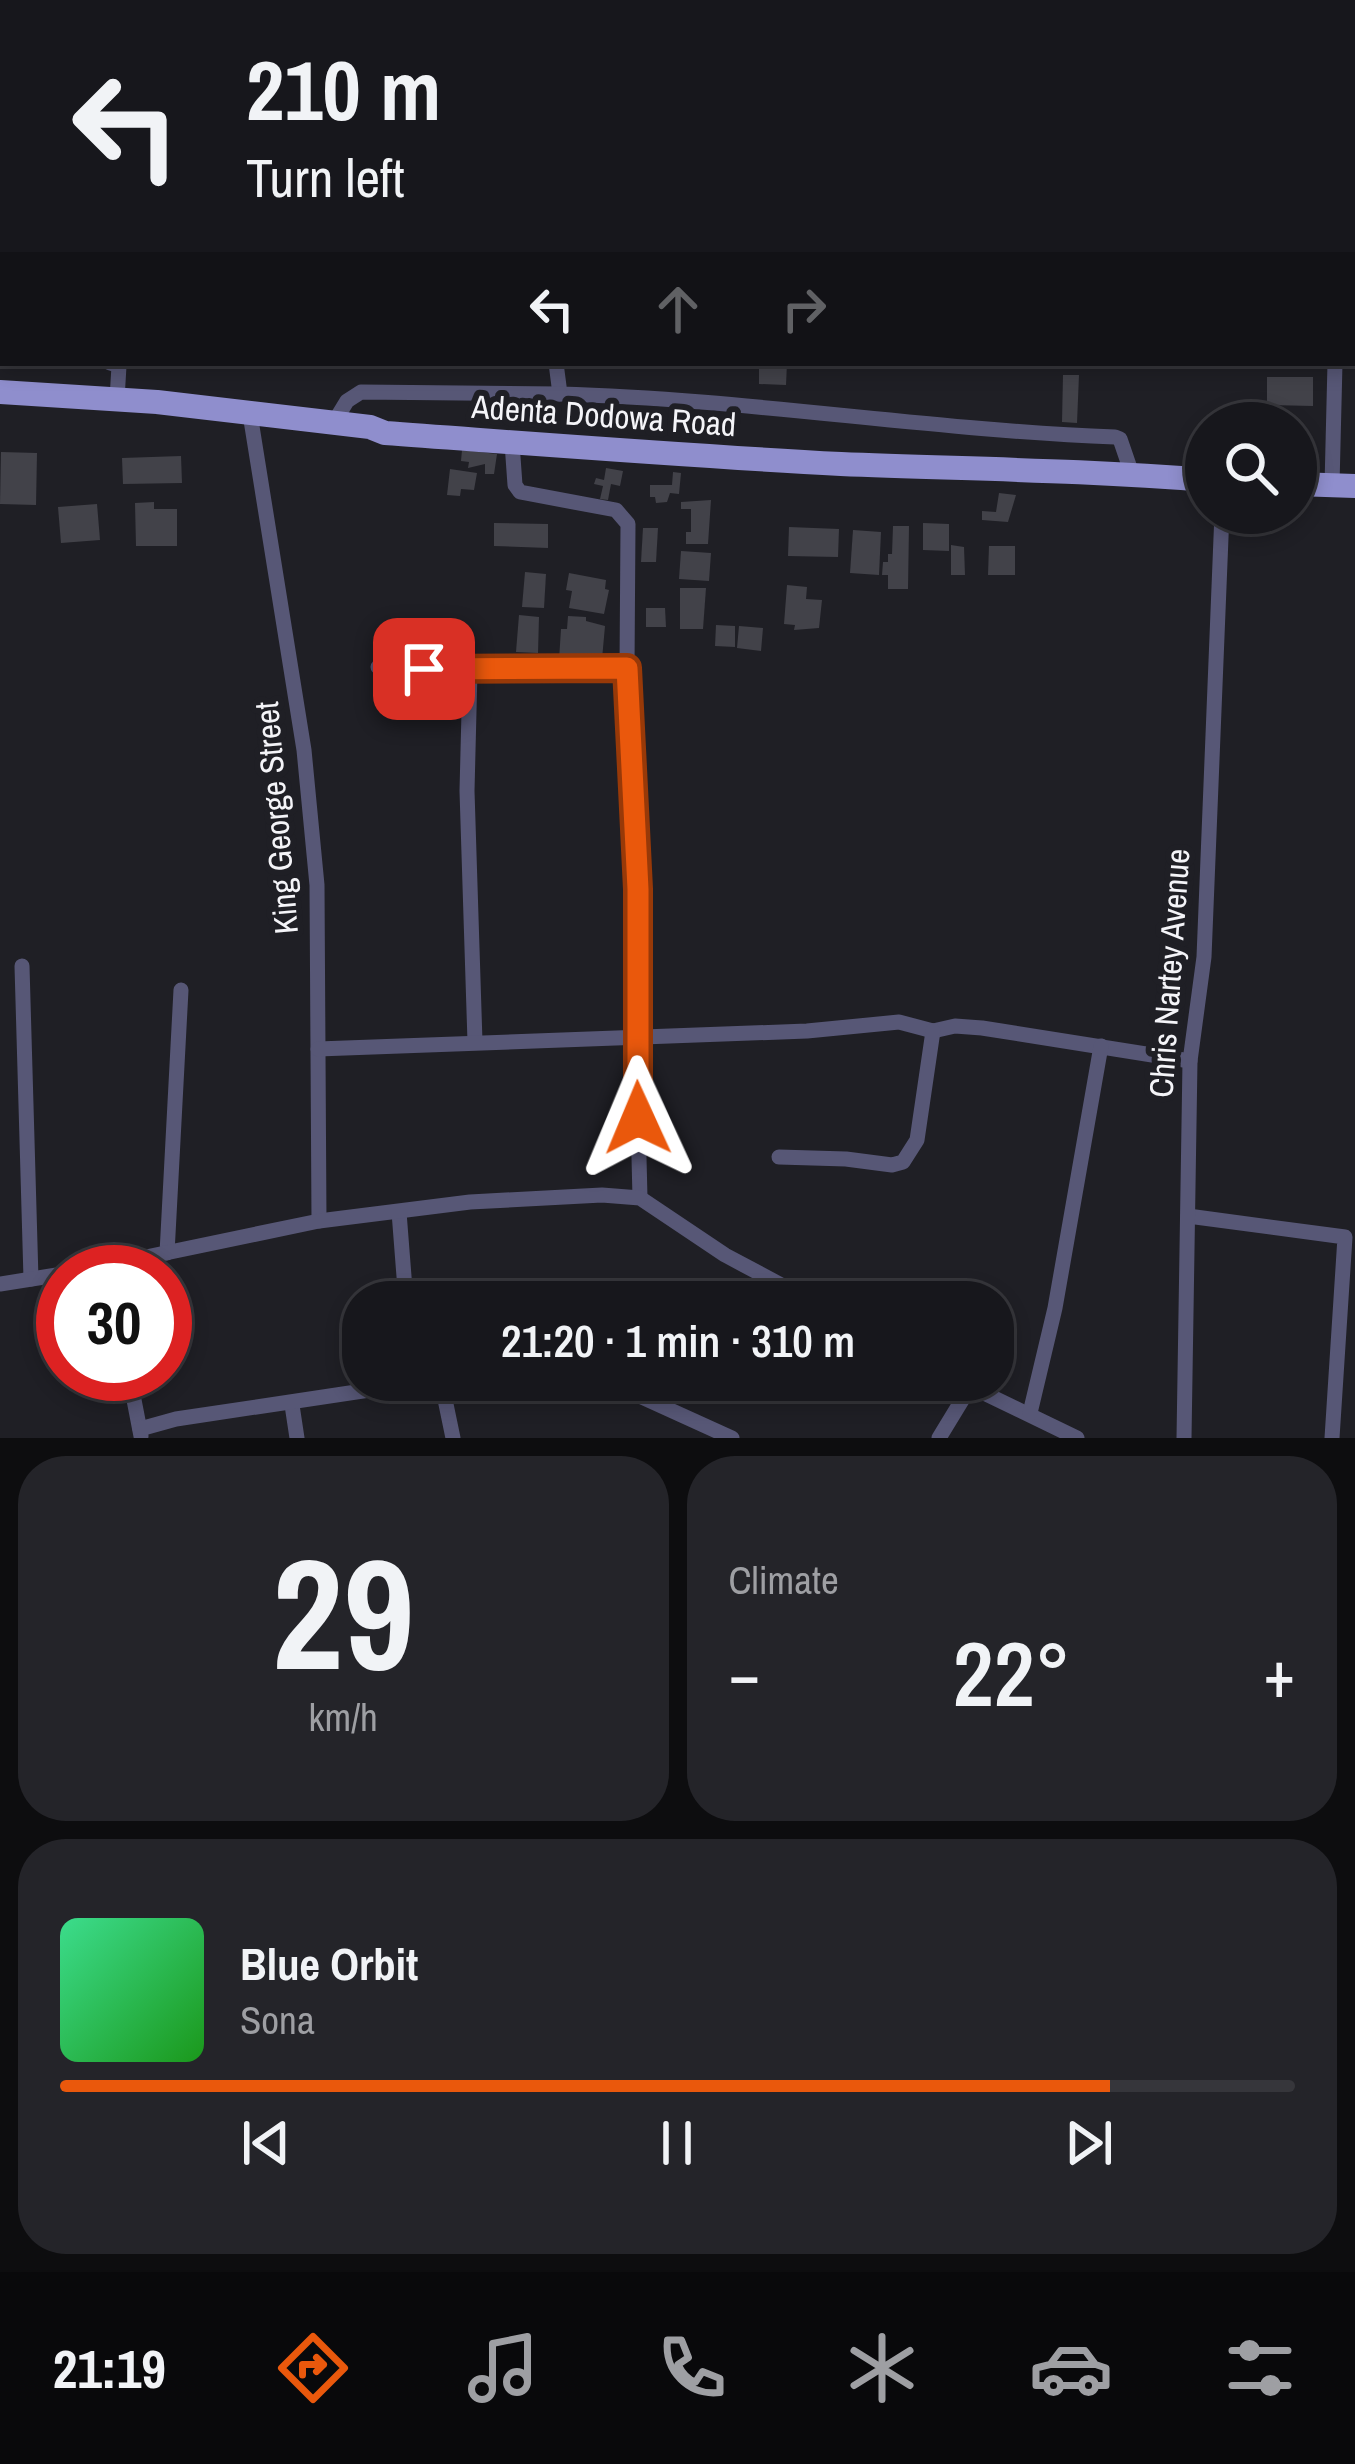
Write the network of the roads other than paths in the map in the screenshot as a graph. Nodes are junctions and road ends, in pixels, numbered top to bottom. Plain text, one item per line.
1 (119, 366) edge
2 (556, 366) edge
3 (1335, 366) edge
4 (0, 392) edge
5 (560, 394) junction
6 (117, 399) junction
7 (250, 414) junction
8 (333, 424) junction
9 (512, 442) junction
10 (1132, 474) junction
11 (1185, 478) edge
12 (1344, 486) edge
13 (1221, 534) edge
14 (378, 667) dead end
15 (627, 668) junction
16 (470, 671) junction
17 (22, 966) dead end
18 (181, 990) dead end
19 (933, 1030) junction
20 (636, 1036) junction
21 (476, 1042) junction
22 (1100, 1046) junction
23 (318, 1049) junction
24 (1190, 1061) junction
25 (779, 1157) dead end
26 (640, 1198) junction
27 (399, 1212) junction
28 (1188, 1216) junction
29 (320, 1221) junction
30 (1350, 1238) edge
31 (167, 1245) edge
32 (192, 1248) edge
33 (36, 1278) edge
34 (31, 1279) junction
35 (404, 1281) edge
36 (774, 1281) edge
37 (0, 1284) edge
38 (342, 1395) edge
39 (134, 1401) edge
40 (444, 1401) edge
41 (649, 1401) edge
42 (955, 1401) edge
43 (1002, 1401) edge
44 (292, 1405) junction
45 (1030, 1413) junction
46 (140, 1433) edge
47 (297, 1438) edge
48 (453, 1438) edge
49 (732, 1438) edge
50 (939, 1438) edge
51 (1077, 1438) edge
52 (1184, 1438) edge
53 (1332, 1438) edge

1 - 6 street
2 - 5 street
3 - 12 street
4 - 6 main road, Adenta Dodowa Road
5 - 8 street
5 - 10 street
6 - 7 main road, Adenta Dodowa Road
7 - 8 main road, Adenta Dodowa Road
7 - 23 street, King George Street
8 - 9 main road, Adenta Dodowa Road
9 - 10 main road, Adenta Dodowa Road
9 - 15 street
10 - 11 main road, Adenta Dodowa Road
13 - 24 street, Chris Nartey Avenue
14 - 16 street
15 - 16 street
15 - 20 street
16 - 21 street
17 - 34 street
18 - 31 street
19 - 20 street
19 - 22 street
19 - 25 street
20 - 21 street
20 - 26 street
21 - 23 street
22 - 24 street
22 - 45 street
23 - 29 street, King George Street
24 - 28 street, Chris Nartey Avenue
26 - 27 street
26 - 36 street
27 - 29 street
27 - 35 street
28 - 30 street
28 - 52 street, Chris Nartey Avenue
29 - 32 street
30 - 53 street
33 - 34 street
34 - 37 street
38 - 44 street
39 - 46 street
40 - 48 street
41 - 49 street
42 - 50 street
43 - 45 street
44 - 46 street
44 - 47 street
45 - 51 street

